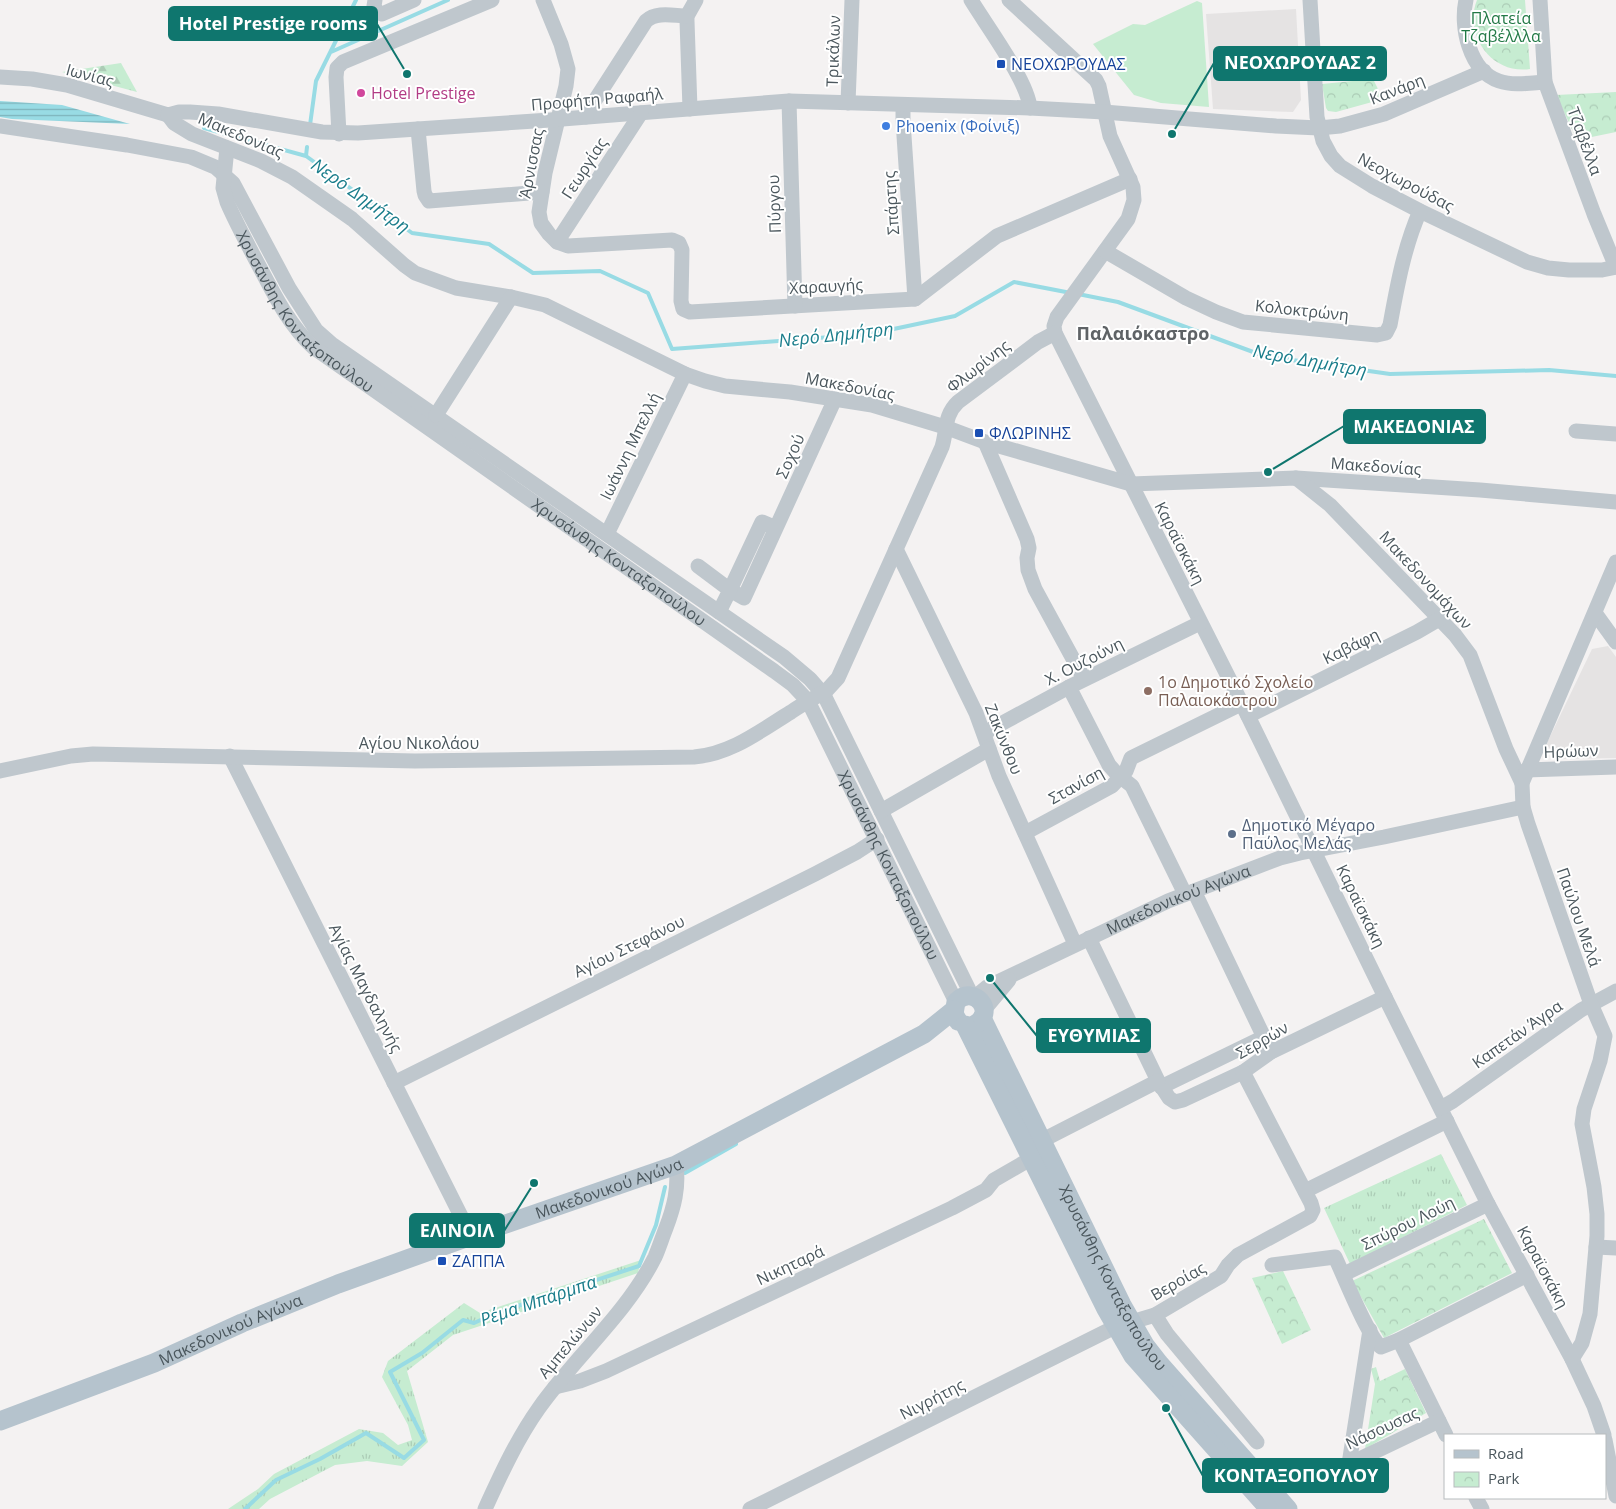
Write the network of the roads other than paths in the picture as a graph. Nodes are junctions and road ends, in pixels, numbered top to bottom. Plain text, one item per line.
1 (414, 0) edge
2 (492, 0) edge
3 (543, 0) edge
4 (696, 0) edge
5 (852, 0) edge
6 (971, 0) edge
7 (1009, 0) edge
8 (1310, 0) edge
9 (1540, 0) edge
10 (1464, 2) edge
11 (376, 6) edge
12 (687, 16) junction
13 (1484, 72) junction
14 (0, 77) edge
15 (1545, 82) junction
16 (788, 101) junction
17 (848, 103) junction
18 (903, 105) junction
19 (1030, 108) junction
20 (690, 109) junction
21 (1104, 112) junction
22 (641, 113) junction
23 (168, 115) junction
24 (586, 117) junction
25 (557, 120) junction
26 (0, 126) edge
27 (1319, 128) junction
28 (418, 129) junction
29 (338, 134) junction
30 (227, 148) junction
31 (224, 173) junction
32 (1130, 180) junction
33 (542, 192) junction
34 (1420, 211) junction
35 (557, 242) junction
36 (1105, 251) junction
37 (1616, 267) edge
38 (510, 297) junction
39 (915, 299) junction
40 (794, 306) junction
41 (1055, 333) junction
42 (685, 374) junction
43 (835, 399) junction
44 (436, 415) junction
45 (945, 427) junction
46 (1576, 431) dead end
47 (1616, 434) edge
48 (985, 442) junction
49 (1296, 478) junction
50 (1131, 484) junction
51 (1616, 502) edge
52 (607, 534) junction
53 (896, 549) junction
54 (698, 566) dead end
55 (1615, 566) edge
56 (730, 590) junction
57 (719, 612) junction
58 (1595, 613) junction
59 (1441, 618) junction
60 (1200, 623) junction
61 (1616, 642) edge
62 (1084, 680) junction
63 (1069, 687) junction
64 (822, 693) junction
65 (808, 701) junction
66 (1245, 710) junction
67 (984, 734) junction
68 (989, 748) junction
69 (230, 756) junction
70 (1616, 767) edge
71 (0, 771) edge
72 (1121, 777) junction
73 (1524, 777) junction
74 (1523, 807) junction
75 (881, 811) junction
76 (1025, 833) junction
77 (877, 839) junction
78 (1314, 850) junction
79 (1190, 892) junction
80 (1082, 941) junction
81 (1616, 991) edge
82 (1385, 997) junction
83 (1591, 1004) junction
84 (969, 1010) junction
85 (1264, 1037) junction
86 (1611, 1037) edge
87 (1271, 1052) junction
88 (1244, 1072) junction
89 (394, 1083) junction
90 (1160, 1084) junction
91 (1444, 1114) junction
92 (1041, 1141) junction
93 (1032, 1158) junction
94 (676, 1165) junction
95 (1305, 1192) junction
96 (1488, 1204) junction
97 (471, 1236) junction
98 (1596, 1247) junction
99 (1616, 1248) edge
100 (1272, 1265) dead end
101 (1344, 1274) junction
102 (1527, 1276) junction
103 (1155, 1315) junction
104 (1123, 1324) junction
105 (1370, 1330) junction
106 (1399, 1340) junction
107 (1572, 1358) junction
108 (554, 1387) junction
109 (0, 1420) edge
110 (1439, 1421) junction
111 (1446, 1434) edge
112 (1604, 1434) edge
113 (1257, 1442) dead end
114 (1606, 1445) edge
115 (1349, 1464) junction
116 (1314, 1482) dead end
117 (1616, 1496) edge
118 (485, 1509) edge
119 (750, 1509) edge
120 (1269, 1509) edge
121 (1288, 1509) edge

1 - 11 street
2 - 29 street
3 - 25 street, Άρνισσας
4 - 12 street
5 - 17 street, Τρικάλων
6 - 19 street
7 - 21 street
8 - 27 street, Νεοχωρούδας
9 - 15 street, Τζαβέλλα
10 - 13 street
12 - 20 street
12 - 24 street
13 - 15 street
13 - 27 street, Κανάρη
14 - 23 street, Ιωνίας
15 - 37 street, Τζαβέλλα
16 - 17 street, Προφήτη Ραφαήλ
16 - 20 street, Προφήτη Ραφαήλ
16 - 40 street, Πύργου
17 - 18 street, Προφήτη Ραφαήλ
18 - 19 street, Προφήτη Ραφαήλ
18 - 39 street, Σπάρτης
19 - 21 street
20 - 22 street, Προφήτη Ραφαήλ
21 - 27 street
21 - 32 street
22 - 24 street, Προφήτη Ραφαήλ
22 - 35 street, Γεωργίας
23 - 29 street, Προφήτη Ραφαήλ
23 - 30 street, Μακεδονίας
24 - 25 street, Προφήτη Ραφαήλ
25 - 28 street, Προφήτη Ραφαήλ
25 - 33 street, Άρνισσας
26 - 31 street
27 - 34 street, Νεοχωρούδας
28 - 29 street, Προφήτη Ραφαήλ
28 - 33 street
30 - 31 street, Χρυσάνθης Κονταξοπούλου
30 - 38 street, Μακεδονίας
31 - 44 street, Χρυσάνθης Κονταξοπούλου
31 - 65 street, Χρυσάνθης Κονταξοπούλου
32 - 36 street
32 - 39 street
33 - 35 street, Άρνισσας
34 - 36 street, Κολοκτρώνη
34 - 37 street, Νεοχωρούδας
35 - 40 street, Χαραυγής
36 - 41 street
38 - 42 street, Μακεδονίας
38 - 44 street
39 - 40 street, Χαραυγής
41 - 45 street, Φλωρίνης
41 - 50 street, Καραϊσκάκη
42 - 43 street, Μακεδονίας
42 - 52 street, Ιωάννη Μπελλή
43 - 45 street, Μακεδονίας
43 - 56 street, Σοχού
44 - 52 street, Χρυσάνθης Κονταξοπούλου
45 - 48 street, Μακεδονίας
45 - 53 street, Φλωρίνης
46 - 47 street
48 - 50 street, Μακεδονίας
48 - 62 street
49 - 50 street, Μακεδονίας
49 - 51 street, Μακεδονίας
49 - 59 street, Μακεδονομάχων
50 - 60 street, Καραϊσκάκη
52 - 57 street, Χρυσάνθης Κονταξοπούλου
53 - 64 street, Φλωρίνης
53 - 67 street, Ζακύνθου
54 - 56 street
55 - 58 street, Παύλου Μελά
56 - 57 street
57 - 64 street, Χρυσάνθης Κονταξοπούλου
58 - 61 street
58 - 73 street, Παύλου Μελά
59 - 66 street, Καβάφη
59 - 73 street, Μακεδονομάχων
60 - 62 street, Χ. Ουζούνη
60 - 66 street, Καραϊσκάκη
62 - 63 street, Χ. Ουζούνη
63 - 67 street, Χ. Ουζούνη
63 - 72 street
64 - 65 street, Αγίου Νικολάου
64 - 75 street, Χρυσάνθης Κονταξοπούλου
65 - 69 street, Αγίου Νικολάου
65 - 77 street, Χρυσάνθης Κονταξοπούλου
66 - 72 street, Στανίση
66 - 78 street, Καραϊσκάκη
67 - 68 street, Ζακύνθου
68 - 75 street
68 - 76 street, Ζακύνθου
69 - 71 street, Αγίου Νικολάου
69 - 89 street, Αγίας Μαγδαληνής
70 - 73 street, Ηρώων
72 - 76 street, Στανίση
72 - 79 street
73 - 74 street, Παύλου Μελά
74 - 78 street, Μακεδονικού Αγώνα
74 - 83 street, Παύλου Μελά
75 - 84 street, Χρυσάνθης Κονταξοπούλου
76 - 80 street, Ζακύνθου
77 - 84 street, Χρυσάνθης Κονταξοπούλου
77 - 89 street, Αγίου Στεφάνου
78 - 79 street, Μακεδονικού Αγώνα
78 - 82 street, Καραϊσκάκη
79 - 80 street, Μακεδονικού Αγώνα
79 - 85 street
80 - 84 street, Μακεδονικού Αγώνα
80 - 90 street, Ζακύνθου
81 - 83 street, Καπετάν Άγρα
82 - 87 street, Σερρών
82 - 91 street, Καραϊσκάκη
83 - 86 street, Παύλου Μελά
83 - 91 street, Καπετάν Άγρα
84 - 92 main road, Χρυσάνθης Κονταξοπούλου
84 - 93 main road, Χρυσάνθης Κονταξοπούλου
84 - 94 main road, Μακεδονικού Αγώνα
85 - 87 street
85 - 90 street, Σερρών
86 - 98 street, Παύλου Μελά
87 - 88 street, Σερρών
88 - 90 street, Σερρών
88 - 95 street
89 - 97 street, Αγίας Μαγδαληνής
90 - 92 street, Σερρών
91 - 95 street, Καπετάν Άγρα
91 - 96 street, Καραϊσκάκη
92 - 104 main road, Χρυσάνθης Κονταξοπούλου
93 - 104 main road, Χρυσάνθης Κονταξοπούλου
93 - 108 street, Νικηταρά
94 - 97 main road, Μακεδονικού Αγώνα
94 - 108 street, Αμπελώνων
95 - 103 street, Βεροίας
96 - 101 street, Σπύρου Λούη
96 - 102 street, Καραϊσκάκη
97 - 109 main road, Μακεδονικού Αγώνα
98 - 99 street
98 - 107 street, Παύλου Μελά
100 - 101 street
101 - 105 street
102 - 106 street
102 - 107 street, Καραϊσκάκη
103 - 104 street, Βεροίας
103 - 113 street
104 - 119 street, Νιγρήτης
104 - 120 main road, Χρυσάνθης Κονταξοπούλου
104 - 121 main road, Χρυσάνθης Κονταξοπούλου
105 - 106 street
105 - 115 street
106 - 110 street
107 - 112 street
108 - 118 street, Αμπελώνων
110 - 111 street
110 - 115 street, Νάσουσας
114 - 117 street
115 - 116 street, Νάσουσας

